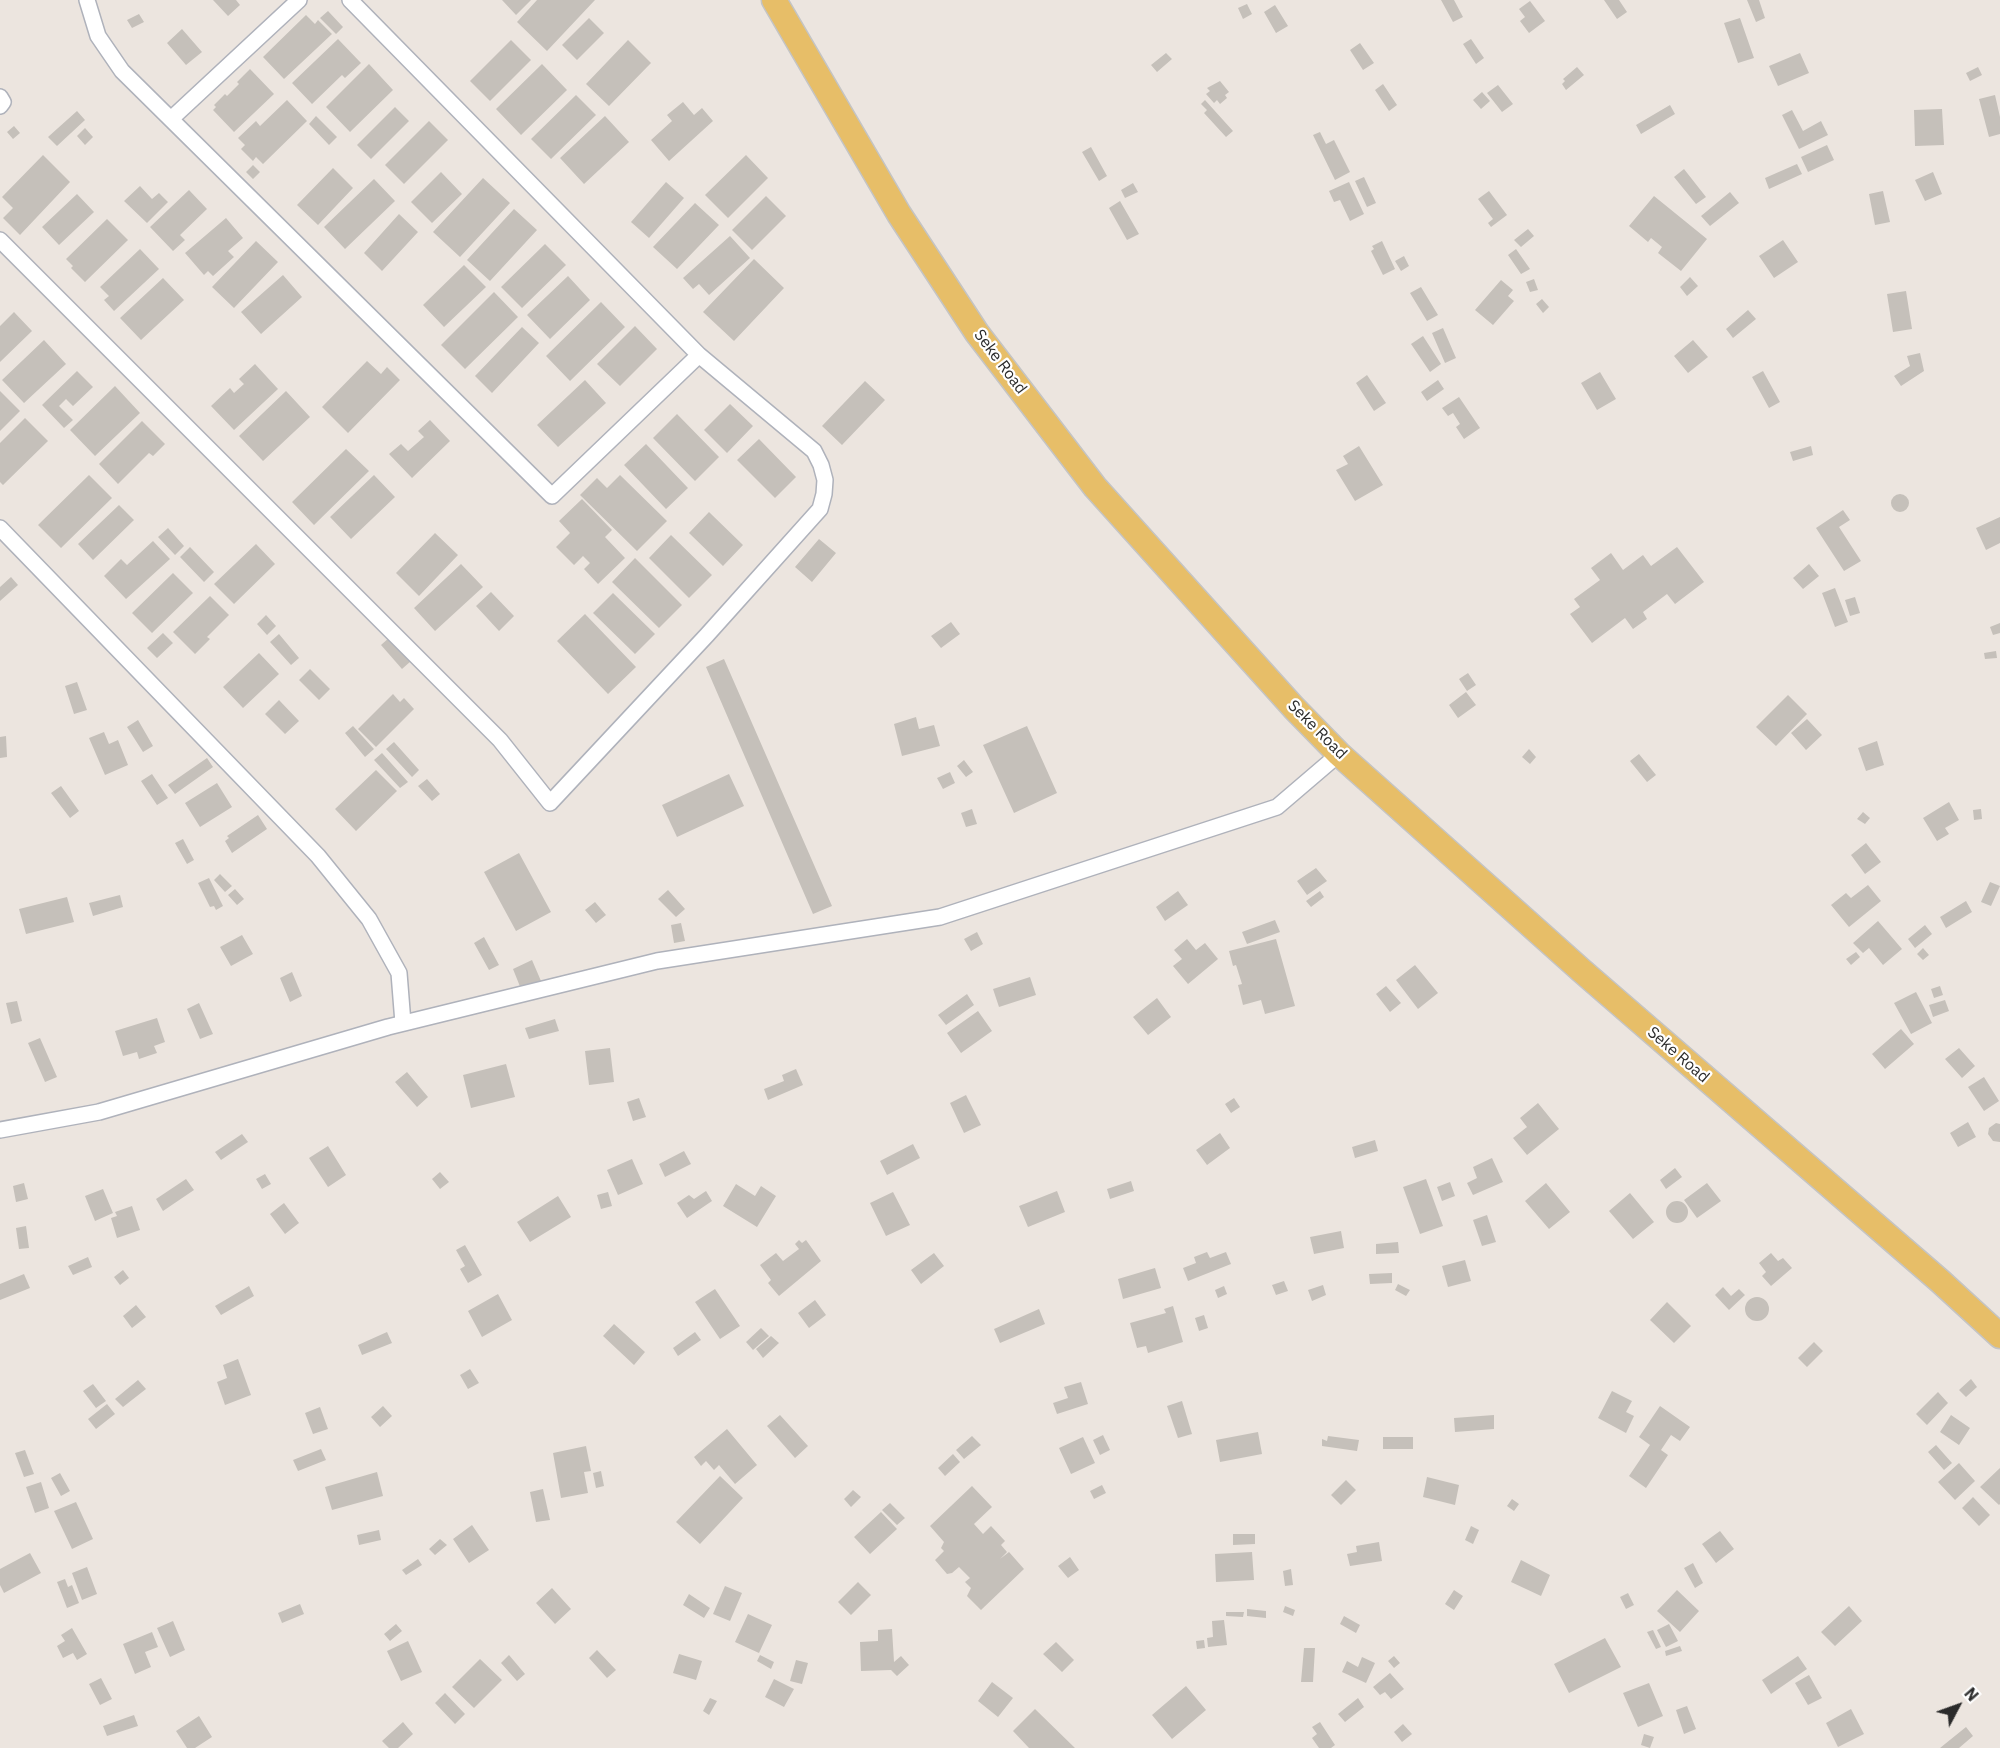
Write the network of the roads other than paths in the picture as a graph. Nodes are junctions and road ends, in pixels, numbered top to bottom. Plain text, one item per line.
1 (87, 0) edge
2 (299, 0) edge
3 (350, 0) edge
4 (774, 0) edge
5 (0, 96) edge
6 (0, 106) edge
7 (171, 119) junction
8 (0, 240) edge
9 (699, 355) junction
10 (0, 528) edge
11 (1339, 754) junction
12 (403, 1023) junction
13 (0, 1130) edge
14 (2000, 1336) edge

1 - 7 street
2 - 7 street
3 - 9 street
4 - 11 main road, Seke Road
5 - 6 street
7 - 9 street
8 - 9 street
10 - 12 street
11 - 12 street
11 - 14 main road, Seke Road
12 - 13 street

